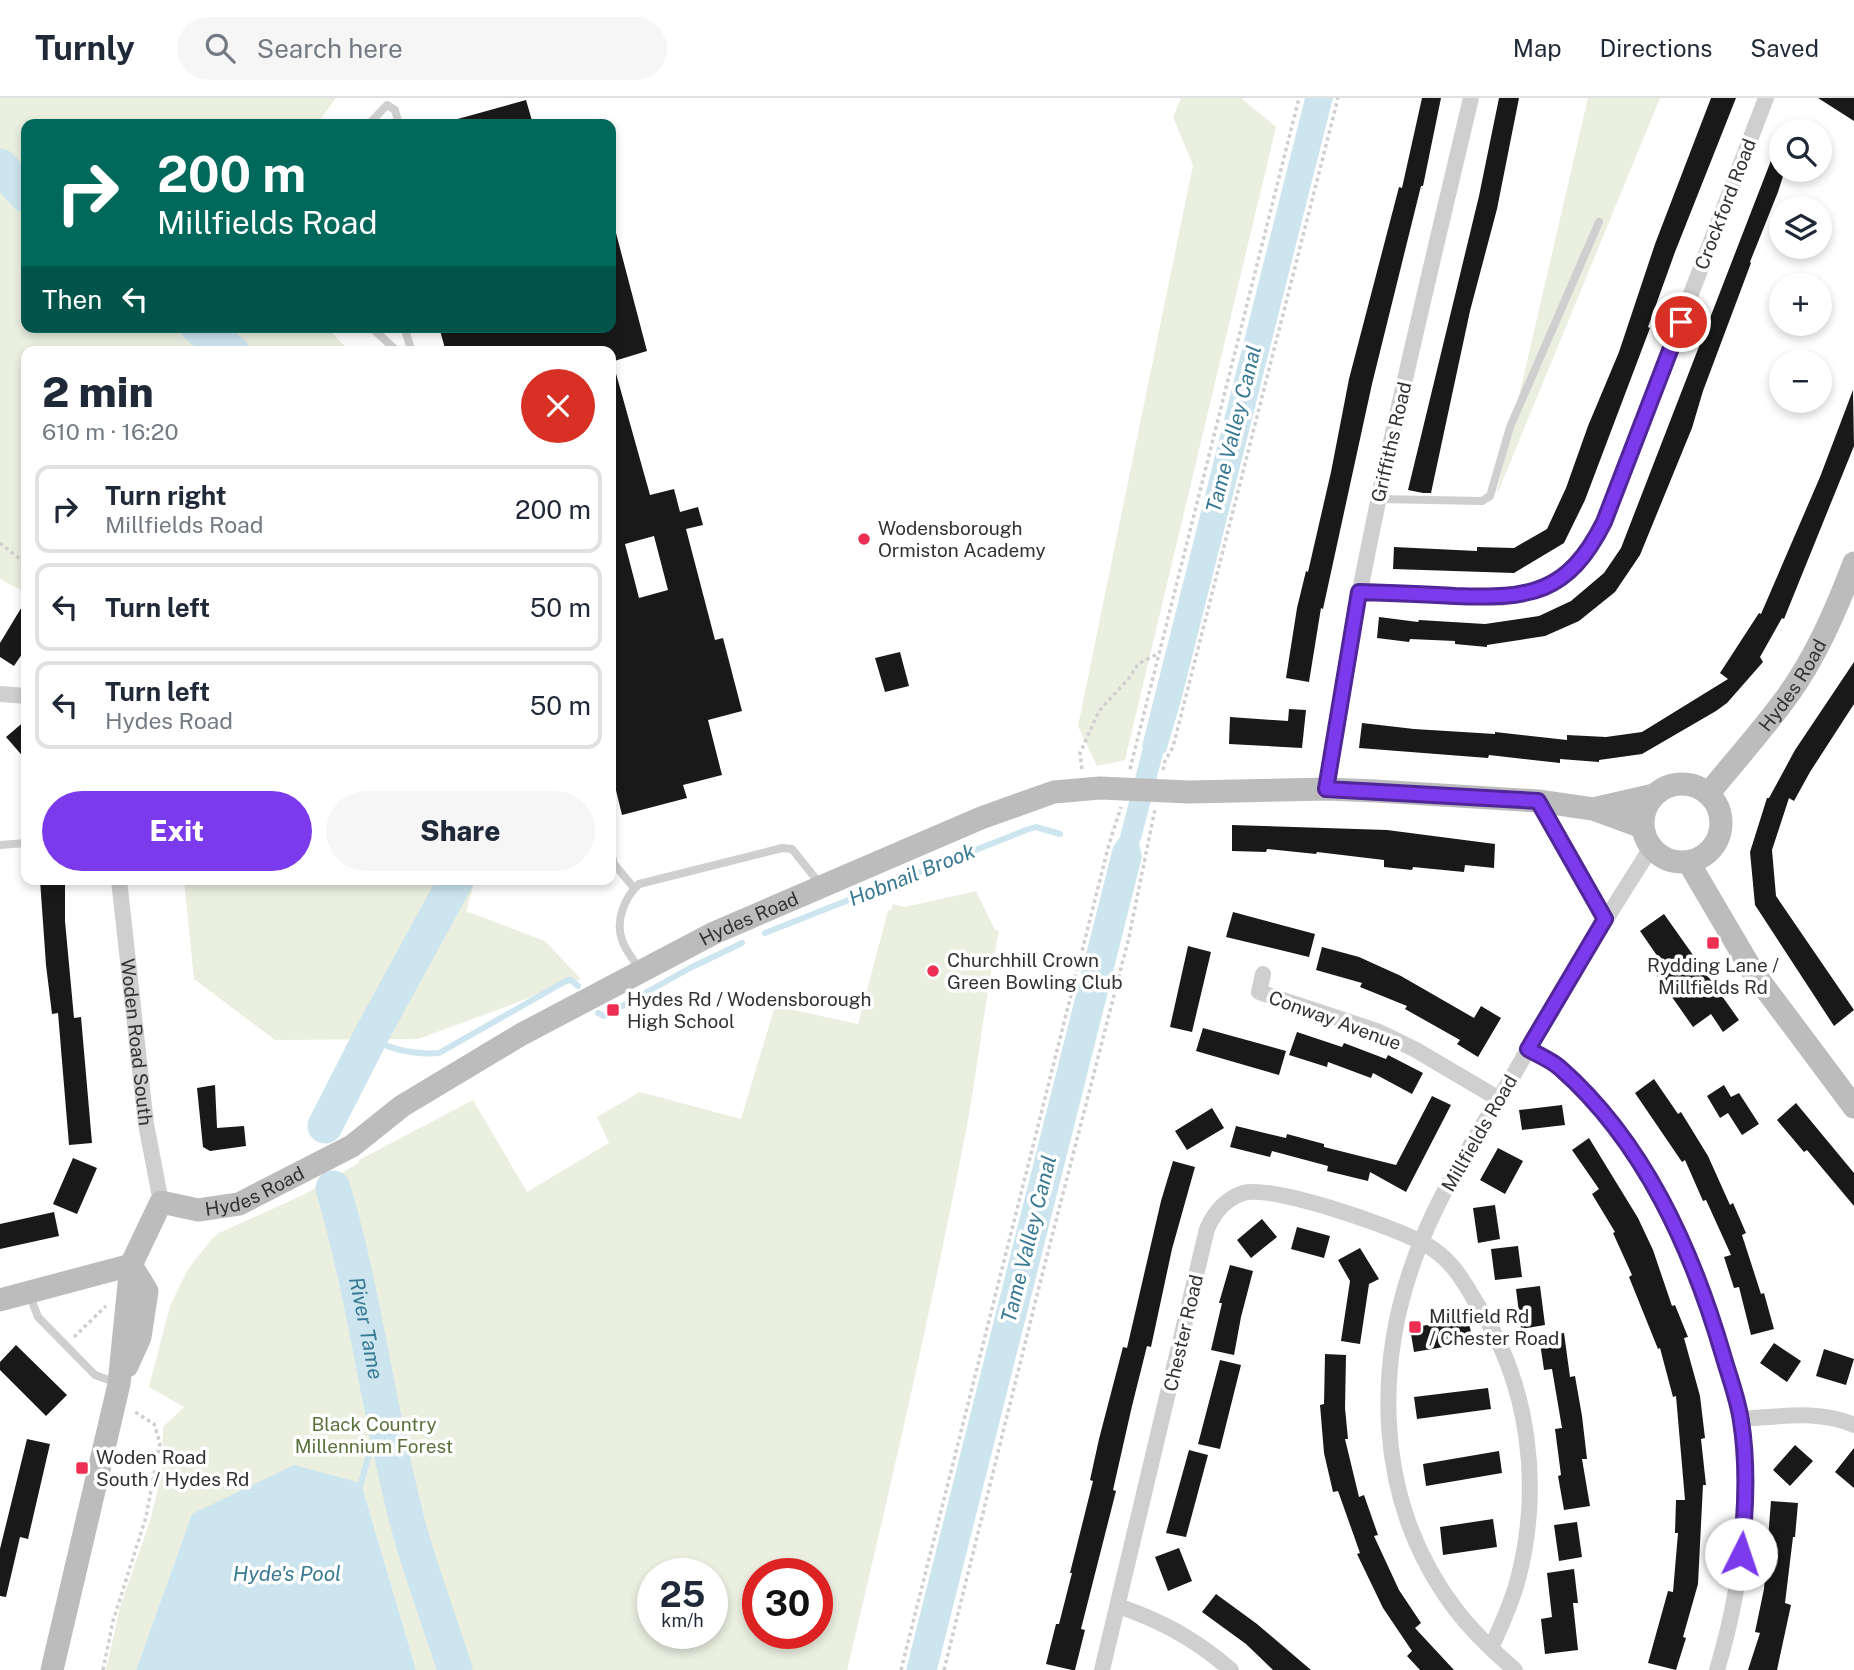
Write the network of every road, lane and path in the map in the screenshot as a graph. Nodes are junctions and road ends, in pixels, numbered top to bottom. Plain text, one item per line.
1 (1298, 98) edge
2 (1338, 98) edge
3 (1471, 98) edge
4 (1766, 98) edge
5 (374, 119) edge
6 (398, 119) edge
7 (1599, 222) dead end
8 (377, 333) edge
9 (392, 346) edge
10 (1378, 499) junction
11 (0, 543) edge
12 (21, 560) edge
13 (1854, 564) edge
14 (1359, 592) junction
15 (1159, 653) junction
16 (0, 694) edge
17 (21, 696) edge
18 (1133, 760) dead end
19 (1165, 761) dead end
20 (1084, 789) junction
21 (1326, 789) junction
22 (1708, 794) junction
23 (1654, 795) junction
24 (1538, 801) junction
25 (1121, 808) dead end
26 (1155, 809) dead end
27 (1593, 809) junction
28 (1642, 827) junction
29 (21, 843) edge
30 (0, 845) edge
31 (1651, 848) junction
32 (1689, 863) junction
33 (616, 866) edge
34 (120, 885) edge
35 (634, 888) junction
36 (823, 888) junction
37 (1605, 919) junction
38 (640, 971) junction
39 (1263, 974) dead end
40 (1528, 1049) junction
41 (1499, 1099) junction
42 (1854, 1107) edge
43 (162, 1202) junction
44 (1421, 1242) junction
45 (131, 1265) junction
46 (28, 1293) junction
47 (114, 1297) dead end
48 (0, 1300) edge
49 (72, 1338) dead end
50 (119, 1384) junction
51 (135, 1412) dead end
52 (1741, 1419) junction
53 (1854, 1425) edge
54 (1118, 1606) junction
55 (1490, 1648) junction
56 (52, 1670) edge
57 (103, 1670) edge
58 (901, 1670) edge
59 (944, 1670) edge
60 (1102, 1670) edge
61 (1231, 1670) edge
62 (1516, 1670) edge
63 (1717, 1670) edge

1 - 15 path
2 - 19 path
3 - 10 street, Griffiths Road
4 - 14 street, Crockford Road
5 - 6 lane
7 - 10 lane
8 - 9 lane
10 - 14 street, Griffiths Road
11 - 12 path
13 - 22 street, Hydes Road
14 - 21 street, Griffiths Road
15 - 18 path
15 - 20 path
16 - 17 street
20 - 21 street, Hydes Road
20 - 36 street, Hydes Road
21 - 24 street, Hydes Road
22 - 23 street, Hydes Road
22 - 32 street
23 - 27 street, Hydes Road
23 - 28 street
24 - 27 street, Hydes Road
24 - 37 lane
25 - 58 path
26 - 59 path
27 - 28 street, Hydes Road
28 - 31 street
29 - 30 lane
31 - 32 street
31 - 37 street, Millfields Road
32 - 42 street
33 - 35 lane
34 - 43 street, Woden Road South
35 - 36 lane
35 - 38 lane
36 - 38 street, Hydes Road
37 - 40 street, Millfields Road
38 - 43 street, Hydes Road
39 - 41 street, Conway Avenue
40 - 41 street, Millfields Road
40 - 52 street
41 - 44 street, Millfields Road
43 - 45 street
44 - 54 street, Chester Road
44 - 55 street, Millfields Road
44 - 55 street
45 - 46 street
45 - 50 street
46 - 48 street
46 - 50 lane
47 - 49 path
50 - 56 street
51 - 57 path
52 - 53 street
52 - 63 street
54 - 60 street, Chester Road
54 - 61 street
55 - 62 street, Millfields Road

